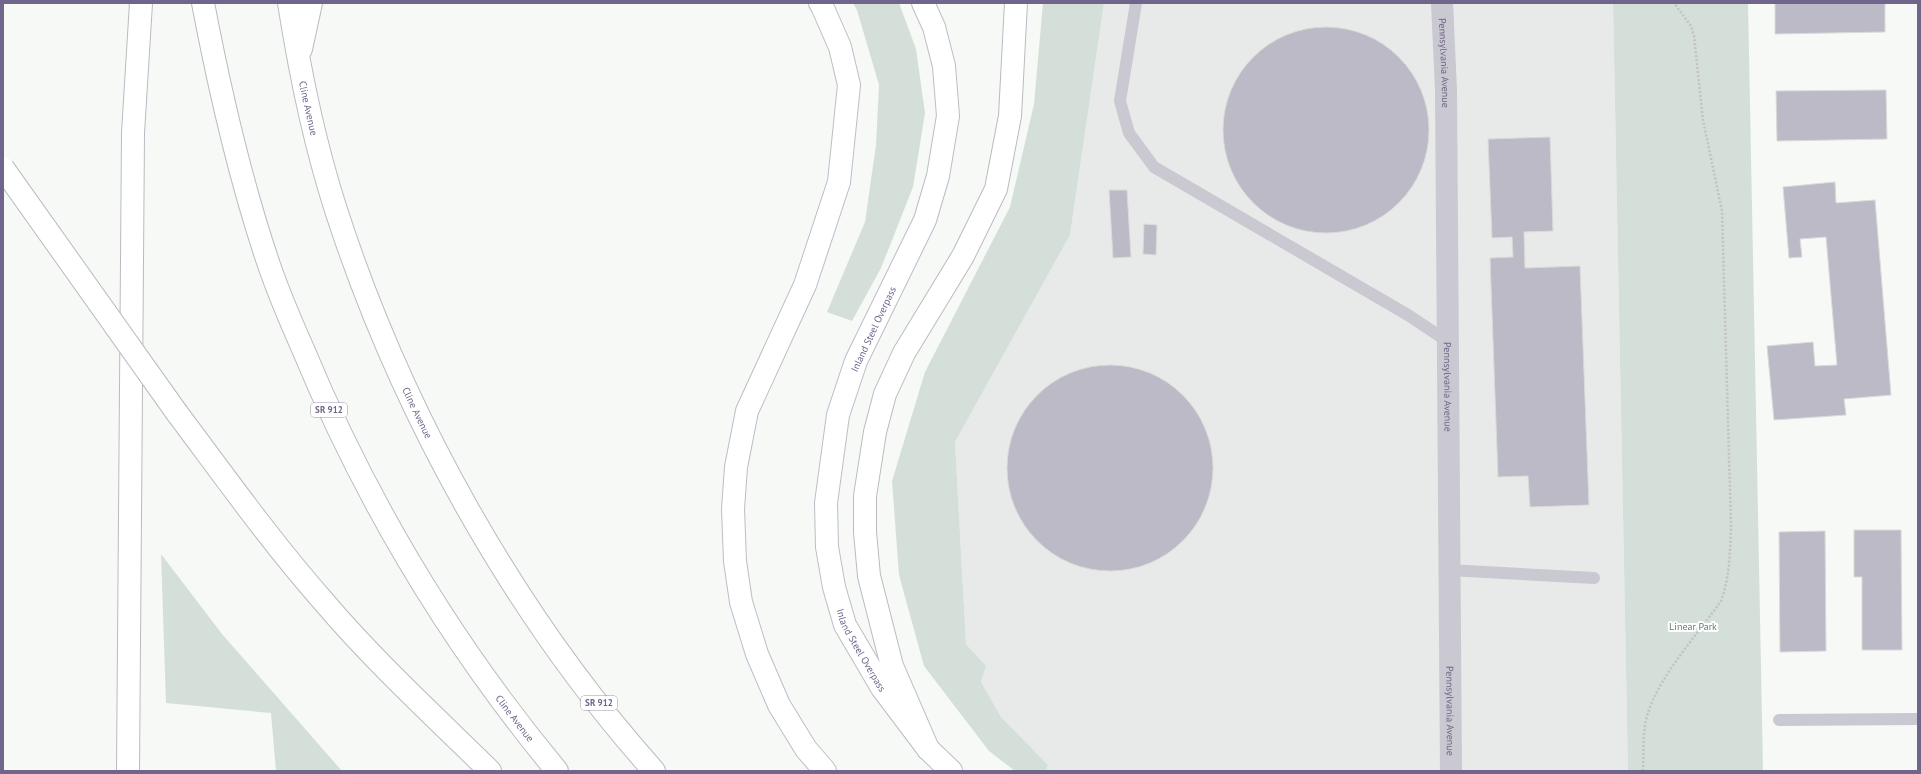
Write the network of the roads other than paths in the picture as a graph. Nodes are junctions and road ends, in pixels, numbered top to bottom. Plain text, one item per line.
1 (141, 3) edge
2 (203, 3) edge
3 (288, 3) edge
4 (311, 3) edge
5 (820, 3) edge
6 (923, 3) edge
7 (1016, 3) edge
8 (1136, 3) edge
9 (1442, 3) edge
10 (298, 60) junction
11 (3, 168) edge
12 (1447, 341) junction
13 (1449, 570) junction
14 (1594, 578) dead end
15 (1918, 719) edge
16 (1779, 720) dead end
17 (928, 749) junction
18 (128, 771) edge
19 (490, 771) edge
20 (557, 771) edge
21 (654, 771) edge
22 (825, 771) edge
23 (951, 771) edge
24 (1450, 771) edge

1 - 18 main road
2 - 20 main road, Cline Avenue / SR 912
3 - 10 main road, Cline Avenue / SR 912
4 - 10 main road
5 - 22 main road
6 - 17 main road, Inland Steel Overpass
7 - 17 main road
8 - 12 lane
9 - 12 street, Pennsylvania Avenue
10 - 21 main road, Cline Avenue / SR 912
11 - 19 main road, bridge
12 - 13 street, Pennsylvania Avenue
13 - 14 lane
13 - 24 street, Pennsylvania Avenue
15 - 16 lane
17 - 23 main road, Inland Steel Overpass

